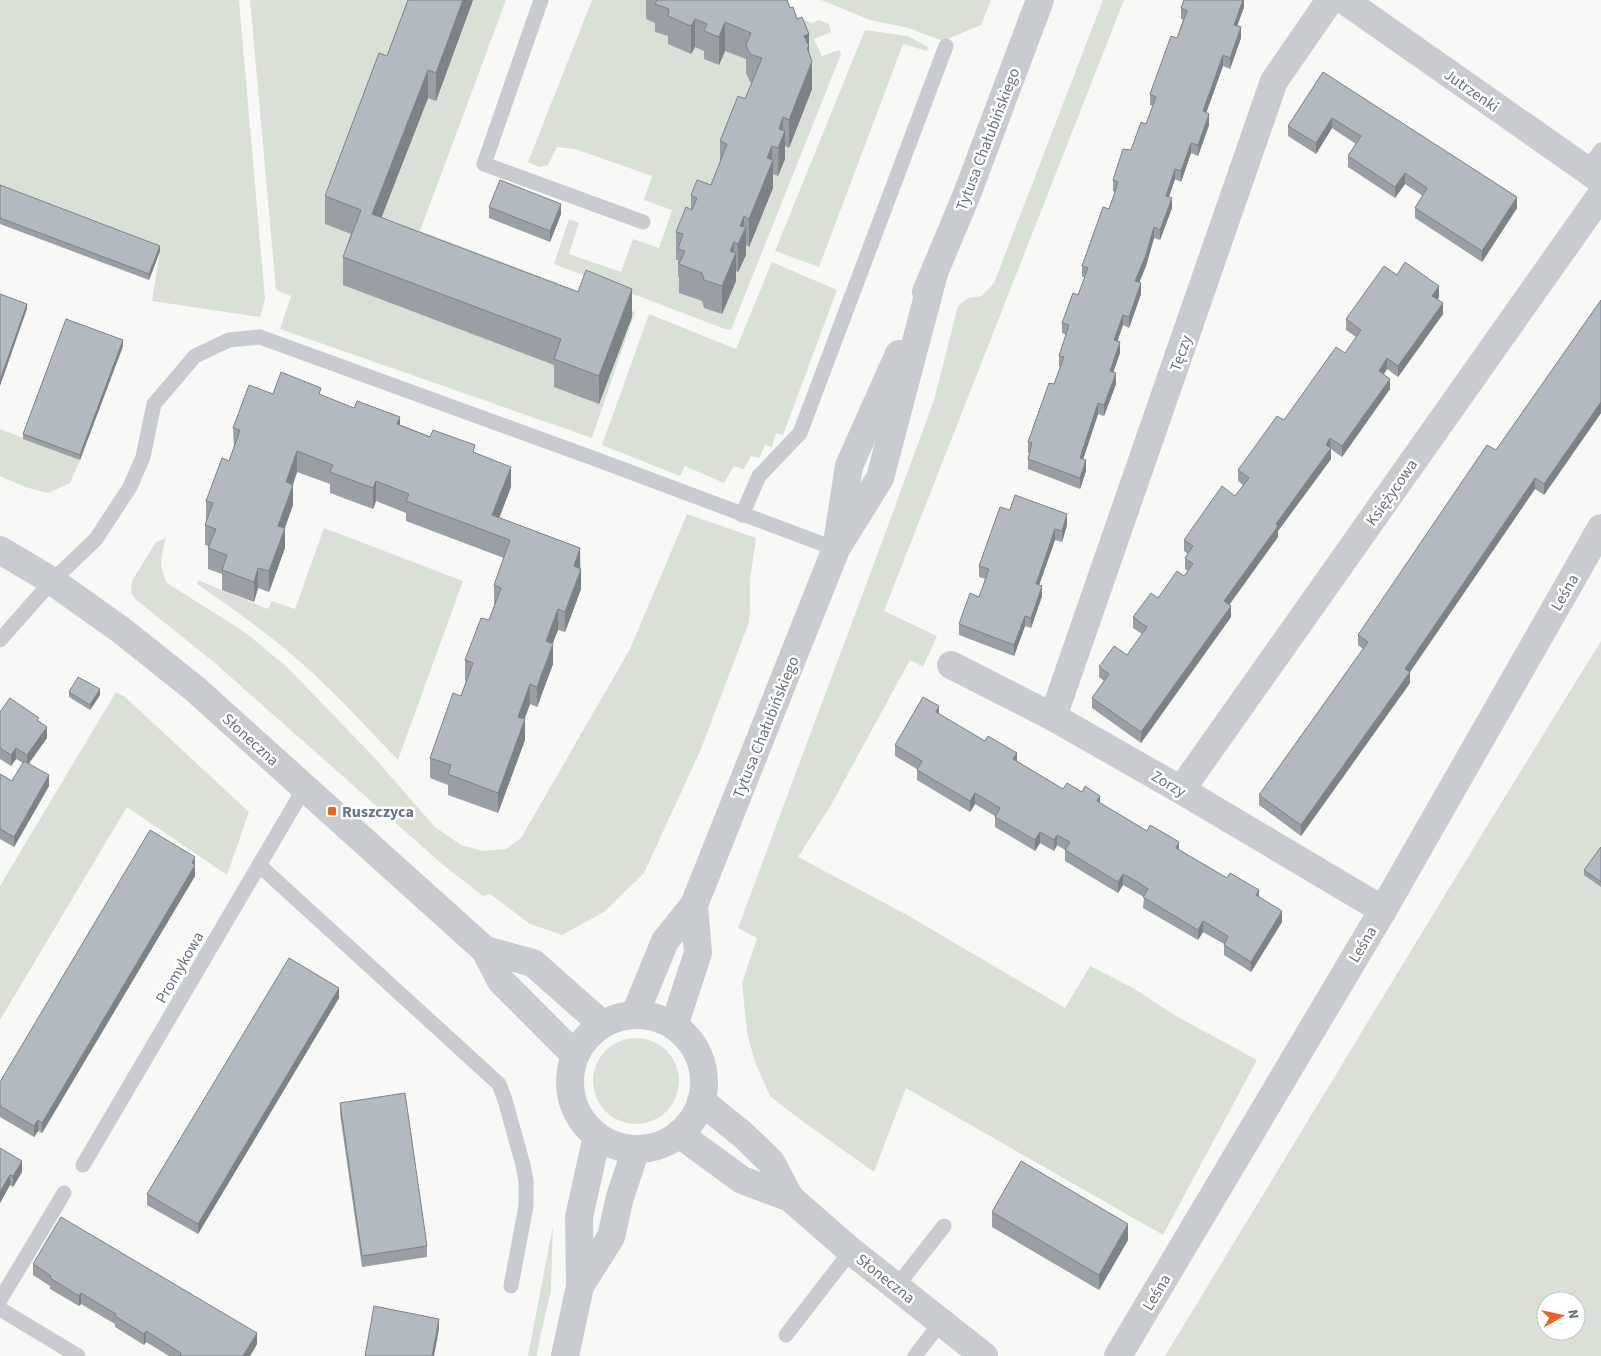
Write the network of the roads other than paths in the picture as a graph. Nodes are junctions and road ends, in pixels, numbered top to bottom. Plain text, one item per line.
1 (541, 0) edge
2 (1040, 0) edge
3 (1330, 0) edge
4 (1344, 0) edge
5 (946, 46) dead end
6 (1596, 167) edge
7 (1601, 195) edge
8 (643, 222) dead end
9 (742, 514) junction
10 (1601, 528) edge
11 (836, 549) junction
12 (0, 550) edge
13 (52, 581) junction
14 (0, 640) edge
15 (951, 664) dead end
16 (1053, 717) junction
17 (305, 787) junction
18 (1181, 790) junction
19 (259, 865) junction
20 (694, 906) junction
21 (1383, 910) junction
22 (485, 950) junction
23 (635, 1014) junction
24 (602, 1024) junction
25 (674, 1026) junction
26 (575, 1056) junction
27 (701, 1101) junction
28 (679, 1134) junction
29 (598, 1136) junction
30 (636, 1149) junction
31 (83, 1165) dead end
32 (64, 1193) dead end
33 (790, 1198) junction
34 (944, 1226) dead end
35 (851, 1251) junction
36 (511, 1286) dead end
37 (580, 1286) junction
38 (896, 1287) junction
39 (0, 1300) edge
40 (0, 1310) edge
41 (942, 1322) junction
42 (786, 1335) dead end
43 (78, 1356) edge
44 (565, 1356) edge
45 (915, 1356) edge
46 (984, 1356) edge
47 (1118, 1356) edge

1 - 8 lane
2 - 11 street, Tytusa Chałubińskiego
3 - 16 street, Tęczy
4 - 6 street, Jutrzenki
5 - 9 lane
7 - 18 street, Księżycowa
9 - 11 lane
9 - 13 lane
10 - 21 street, Leśna
11 - 20 street, Tytusa Chałubińskiego
12 - 13 street, Słoneczna
13 - 14 lane
13 - 17 street, Słoneczna
15 - 16 street, Zorzy
16 - 18 street, Zorzy
17 - 19 lane, Promykowa
17 - 22 street, Słoneczna
18 - 21 street, Zorzy
19 - 31 lane, Promykowa
19 - 36 lane
20 - 23 street, Tytusa Chałubińskiego
20 - 25 street, Tytusa Chałubińskiego
21 - 47 street, Leśna
22 - 24 street, Słoneczna
22 - 26 street, Słoneczna
23 - 24 street
23 - 25 street
24 - 26 street
25 - 27 street
26 - 29 street
27 - 28 street
27 - 33 street, Słoneczna
28 - 30 street
28 - 33 street, Słoneczna
29 - 30 street
29 - 37 street
30 - 37 street
32 - 39 lane
33 - 35 street, Słoneczna
34 - 38 lane
35 - 38 street, Słoneczna
35 - 42 lane
37 - 44 street
38 - 41 street, Słoneczna
40 - 43 lane
41 - 45 lane
41 - 46 street, Słoneczna

